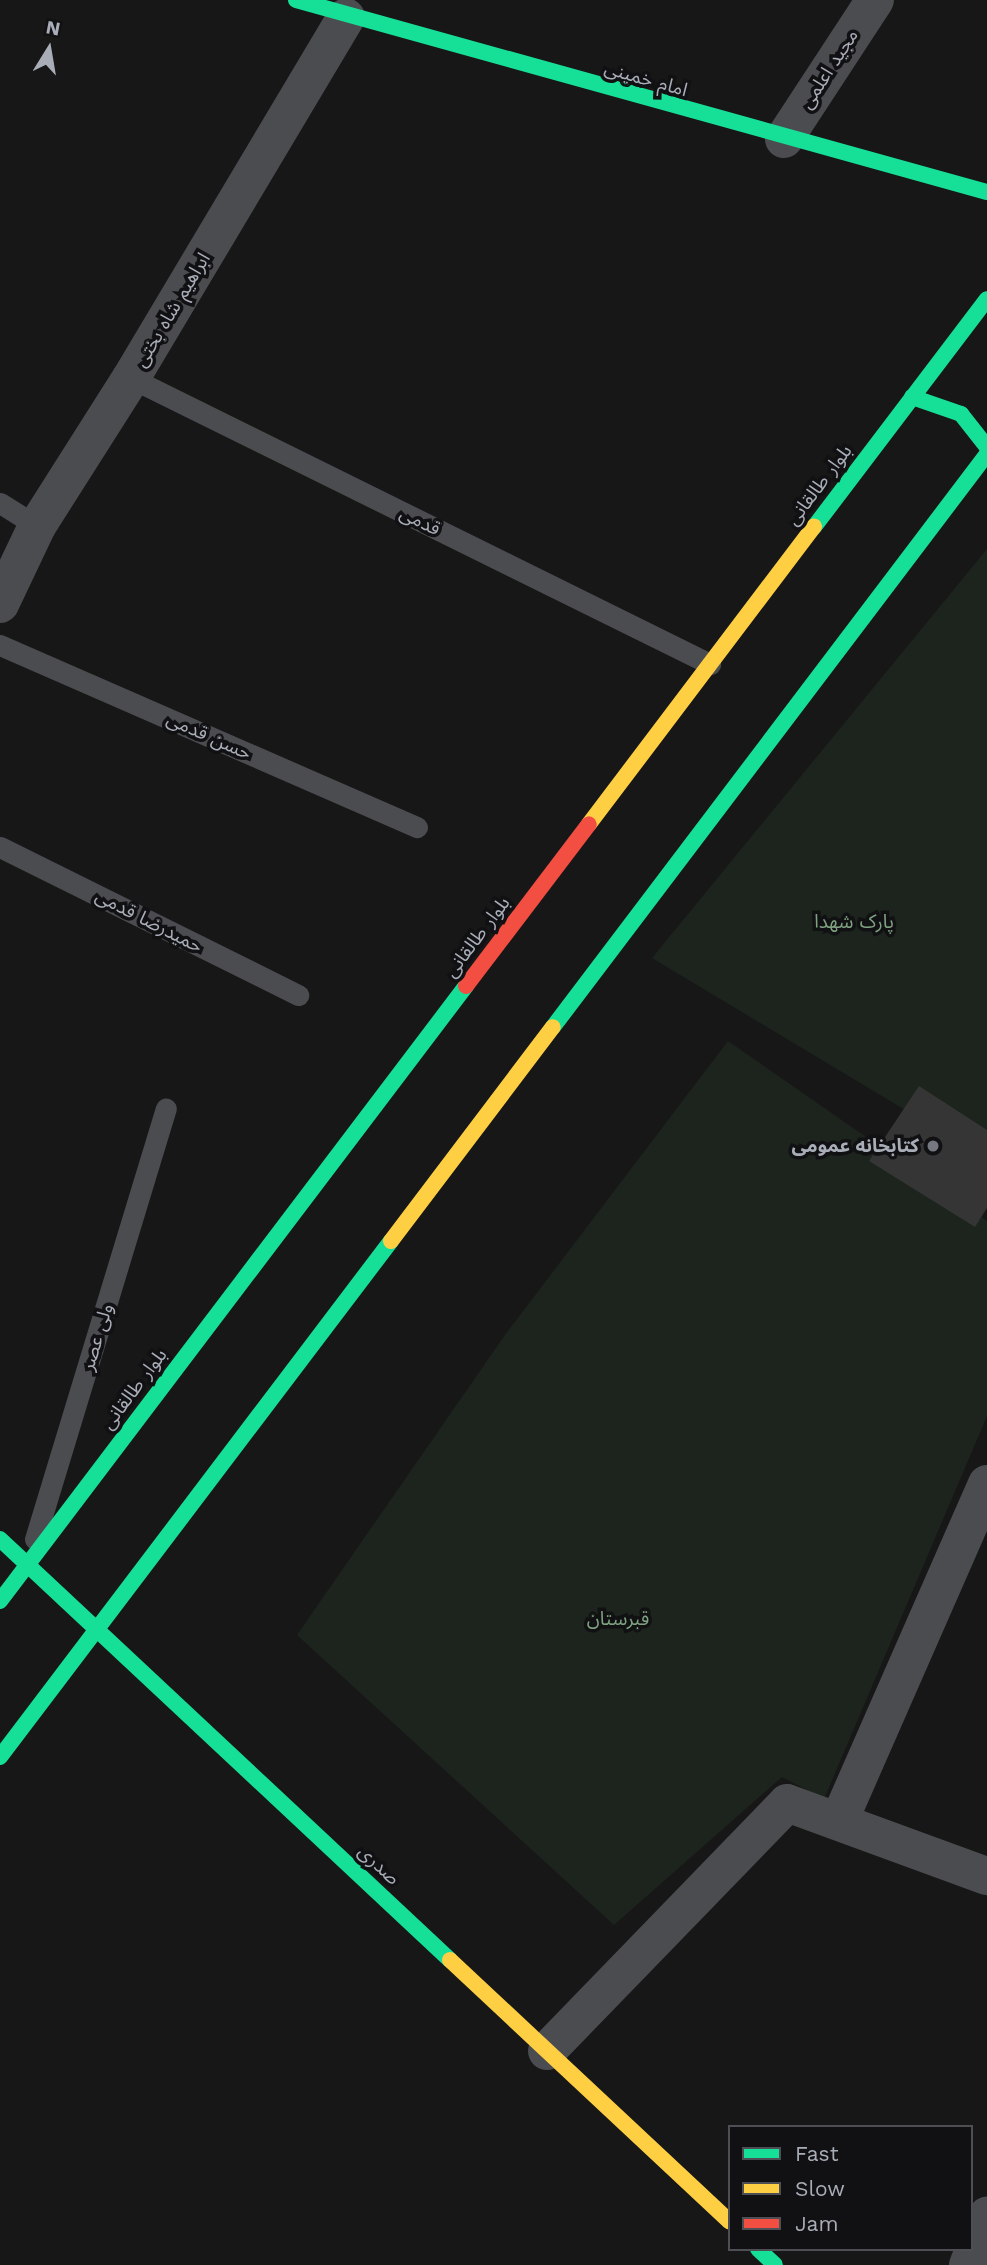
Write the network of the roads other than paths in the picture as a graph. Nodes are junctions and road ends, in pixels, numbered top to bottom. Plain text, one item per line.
1 (296, 0) edge
2 (875, 0) edge
3 (346, 17) junction
4 (784, 139) junction
5 (987, 192) edge
6 (987, 299) edge
7 (131, 378) junction
8 (912, 397) junction
9 (987, 447) edge
10 (987, 454) edge
11 (0, 503) edge
12 (37, 526) junction
13 (0, 604) edge
14 (0, 645) edge
15 (710, 664) junction
16 (417, 827) dead end
17 (0, 846) edge
18 (298, 995) dead end
19 (166, 1109) dead end
20 (987, 1484) edge
21 (977, 1535) edge
22 (0, 1539) edge
23 (27, 1565) junction
24 (0, 1601) edge
25 (97, 1629) junction
26 (0, 1757) edge
27 (839, 1821) junction
28 (987, 1876) edge
29 (547, 2051) junction
30 (987, 2216) edge
31 (728, 2220) edge
32 (760, 2251) edge
33 (775, 2265) edge
34 (968, 2265) edge

1 - 3 street, امام خمینی
2 - 4 street, مجید اعلمی
3 - 4 street, امام خمینی
3 - 7 street, ابراهیم شاه بختی
4 - 5 street, امام خمینی
6 - 8 street, بلوار طالقانی
7 - 12 street, ابراهیم شاه بختی
7 - 15 lane, قدمی
8 - 9 street
8 - 15 street, بلوار طالقانی
10 - 25 street
11 - 12 lane
12 - 13 street, ابراهیم شاه بختی
14 - 16 lane, حسن قدمی
15 - 23 street, بلوار طالقانی
17 - 18 lane, حمیدرضا قدمی
19 - 23 lane, ولی عصر
20 - 21 street
21 - 27 street
22 - 23 street, صدری
23 - 24 street, بلوار طالقانی
23 - 25 street, صدری
25 - 26 street
25 - 29 street, صدری
27 - 28 street
27 - 29 street
29 - 31 street, صدری
30 - 34 street
32 - 33 street

